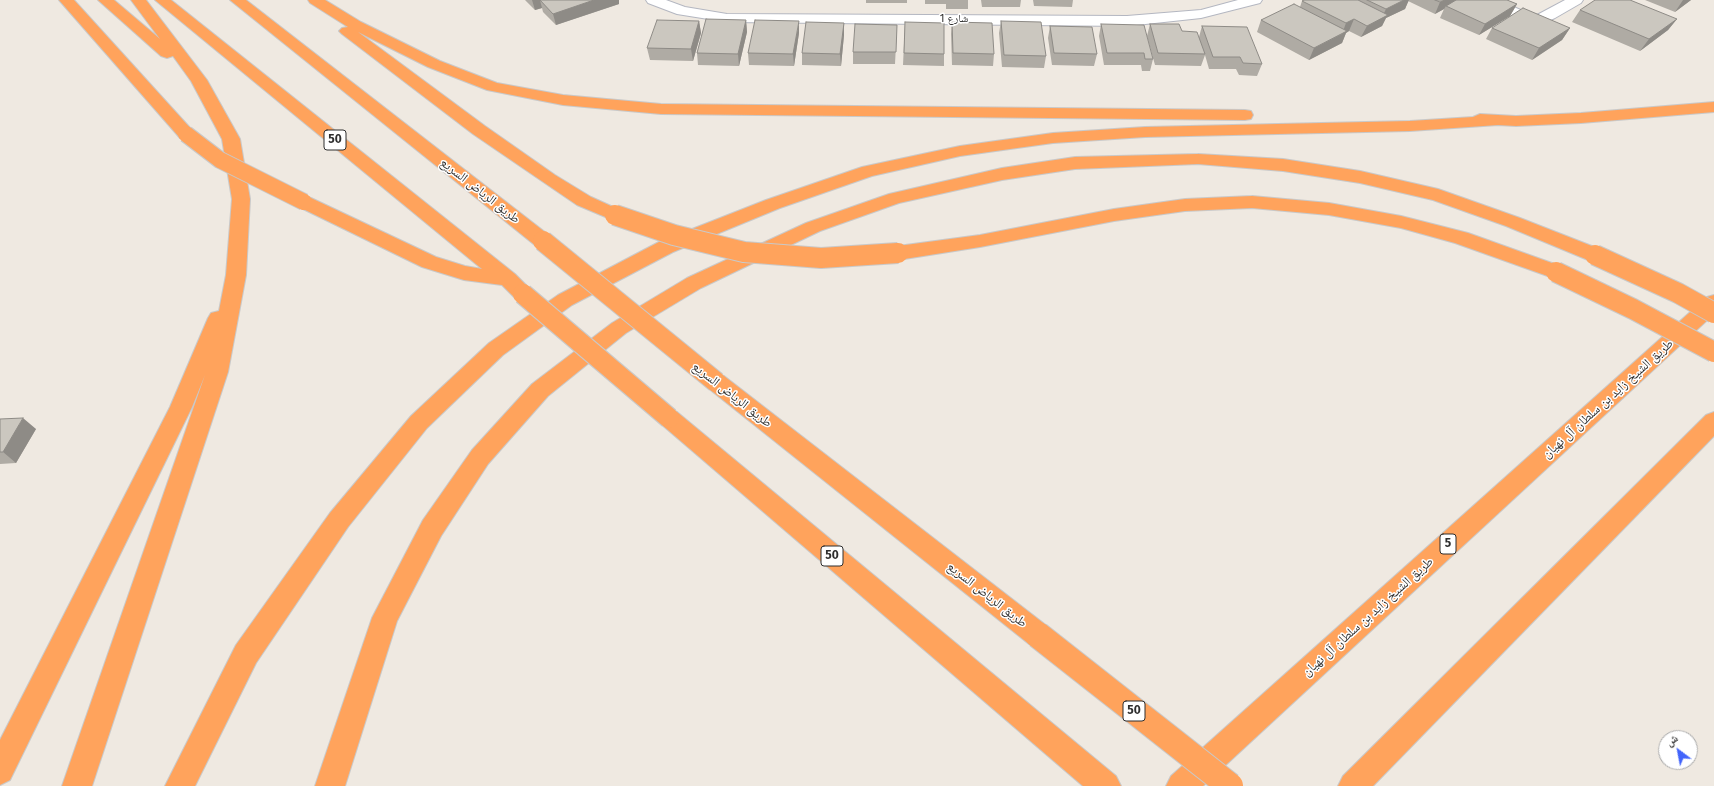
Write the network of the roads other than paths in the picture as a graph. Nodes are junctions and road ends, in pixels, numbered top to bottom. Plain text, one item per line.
1 (66, 0) edge
2 (105, 0) edge
3 (138, 0) edge
4 (162, 0) edge
5 (237, 0) edge
6 (306, 0) edge
7 (314, 0) edge
8 (653, 0) edge
9 (1255, 0) edge
10 (1485, 0) edge
11 (1576, 0) edge
12 (199, 80) junction
13 (1714, 107) edge
14 (1494, 120) junction
15 (236, 275) junction
16 (508, 279) junction
17 (1714, 302) edge
18 (1714, 313) edge
19 (1714, 352) edge
20 (1714, 421) edge
21 (0, 770) edge
22 (77, 786) edge
23 (180, 786) edge
24 (330, 786) edge
25 (1106, 786) edge
26 (1181, 786) edge
27 (1230, 786) edge
28 (1353, 786) edge

1 - 16 highway, bridge
2 - 12 highway
3 - 12 highway
4 - 16 highway, 50
5 - 27 highway, طريق الرياض السريع / 50, bridge
6 - 19 highway, bridge
7 - 14 highway
8 - 9 street, شارع 1
10 - 11 street
12 - 15 highway
13 - 14 highway
14 - 23 highway
15 - 21 highway
15 - 22 highway
16 - 25 highway, 50, bridge
17 - 26 highway, طريق الشيخ زايد بن سلطان آل نهيان / 5
18 - 24 highway, bridge
20 - 28 highway

